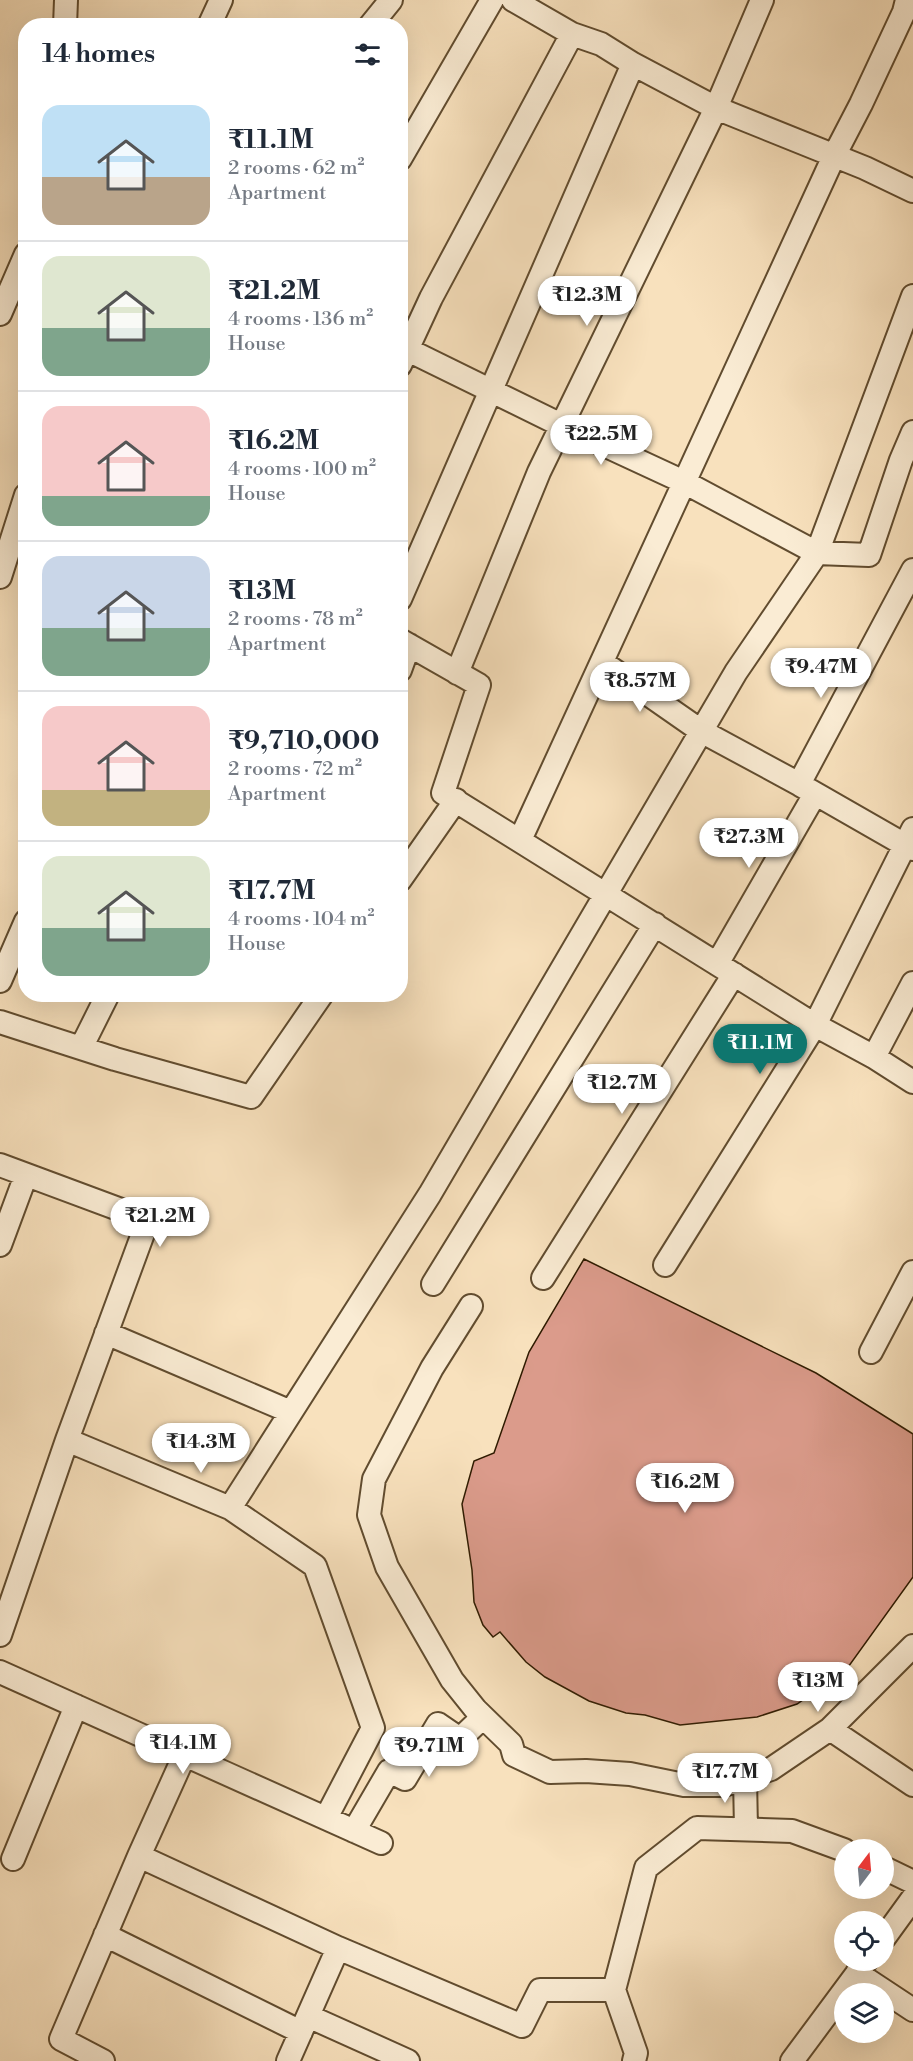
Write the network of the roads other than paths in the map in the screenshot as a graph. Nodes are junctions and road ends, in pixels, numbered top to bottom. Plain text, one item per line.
1 (66, 0) edge
2 (220, 0) edge
3 (392, 0) edge
4 (492, 0) edge
5 (513, 0) edge
6 (762, 0) edge
7 (907, 0) edge
8 (65, 18) edge
9 (212, 18) edge
10 (377, 18) edge
11 (572, 34) junction
12 (633, 64) junction
13 (716, 108) junction
14 (408, 145) edge
15 (834, 156) junction
16 (913, 191) edge
17 (18, 283) edge
18 (913, 296) edge
19 (0, 314) edge
20 (408, 343) edge
21 (408, 355) edge
22 (491, 390) junction
23 (561, 425) junction
24 (913, 432) edge
25 (684, 482) junction
26 (18, 520) edge
27 (817, 553) junction
28 (913, 570) edge
29 (0, 577) edge
30 (408, 581) edge
31 (408, 645) edge
32 (602, 662) junction
33 (457, 673) junction
34 (701, 731) junction
35 (807, 789) junction
36 (456, 800) junction
37 (519, 840) junction
38 (910, 841) edge
39 (408, 869) edge
40 (605, 894) junction
41 (655, 924) junction
42 (18, 939) edge
43 (726, 969) junction
44 (0, 981) edge
45 (913, 983) edge
46 (104, 1002) edge
47 (316, 1002) edge
48 (0, 1022) edge
49 (815, 1024) junction
50 (81, 1048) junction
51 (874, 1057) junction
52 (913, 1082) edge
53 (0, 1165) edge
54 (26, 1175) junction
55 (0, 1245) edge
56 (665, 1265) dead end
57 (913, 1272) edge
58 (543, 1278) dead end
59 (433, 1284) dead end
60 (471, 1306) dead end
61 (106, 1333) junction
62 (872, 1352) dead end
63 (291, 1412) junction
64 (67, 1440) junction
65 (230, 1508) junction
66 (10, 1574) edge
67 (0, 1635) edge
68 (913, 1646) edge
69 (0, 1672) edge
70 (76, 1706) junction
71 (483, 1717) junction
72 (830, 1729) junction
73 (184, 1754) junction
74 (745, 1778) junction
75 (913, 1785) edge
76 (326, 1818) junction
77 (746, 1830) junction
78 (354, 1831) junction
79 (381, 1843) dead end
80 (834, 1846) edge
81 (139, 1856) junction
82 (13, 1858) dead end
83 (894, 1873) edge
84 (913, 1882) edge
85 (913, 1898) edge
86 (894, 1924) edge
87 (105, 1935) junction
88 (338, 1947) junction
89 (859, 1971) edge
90 (867, 1971) edge
91 (614, 1990) junction
92 (913, 2010) edge
93 (304, 2024) junction
94 (97, 2059) edge
95 (288, 2061) edge
96 (408, 2061) edge
97 (634, 2061) edge
98 (792, 2061) edge

1 - 8 street
2 - 9 street
3 - 10 street
4 - 14 street
5 - 11 street
6 - 13 street
7 - 15 street
11 - 12 street
11 - 20 street
12 - 13 street
12 - 22 street
13 - 15 street
13 - 23 street
15 - 16 street
15 - 25 street
17 - 19 street
18 - 27 street
21 - 22 street
22 - 23 street
22 - 30 street
23 - 25 street
23 - 33 street
24 - 27 street
25 - 27 street
25 - 32 street
26 - 29 street
27 - 34 street
28 - 35 street
31 - 33 street
32 - 34 street
32 - 37 street
33 - 36 street
34 - 35 street
34 - 40 street
35 - 38 street
35 - 43 street
36 - 37 street
36 - 39 street
37 - 40 street
38 - 49 street
40 - 41 street
40 - 63 street
41 - 43 street
41 - 59 street
42 - 44 street
43 - 49 street
43 - 58 street
45 - 51 street
46 - 50 street
47 - 50 street
48 - 50 street
49 - 51 street
49 - 56 street
51 - 52 street
53 - 54 street
54 - 55 street
54 - 61 street
57 - 62 street
60 - 71 street
61 - 63 street
61 - 64 street
63 - 65 street
64 - 65 street
64 - 66 street
65 - 76 street
66 - 67 street
68 - 72 street
69 - 70 street
70 - 73 street
70 - 82 street
71 - 74 street
71 - 78 street
72 - 74 street
72 - 75 street
73 - 76 street
73 - 81 street
74 - 77 street
76 - 78 street
77 - 80 street
77 - 91 street
78 - 79 street
81 - 87 street
81 - 88 street
83 - 84 street
85 - 86 street
87 - 93 street
87 - 94 street
88 - 91 street
88 - 93 street
89 - 98 street
90 - 92 street
91 - 97 street
93 - 95 street
93 - 96 street

